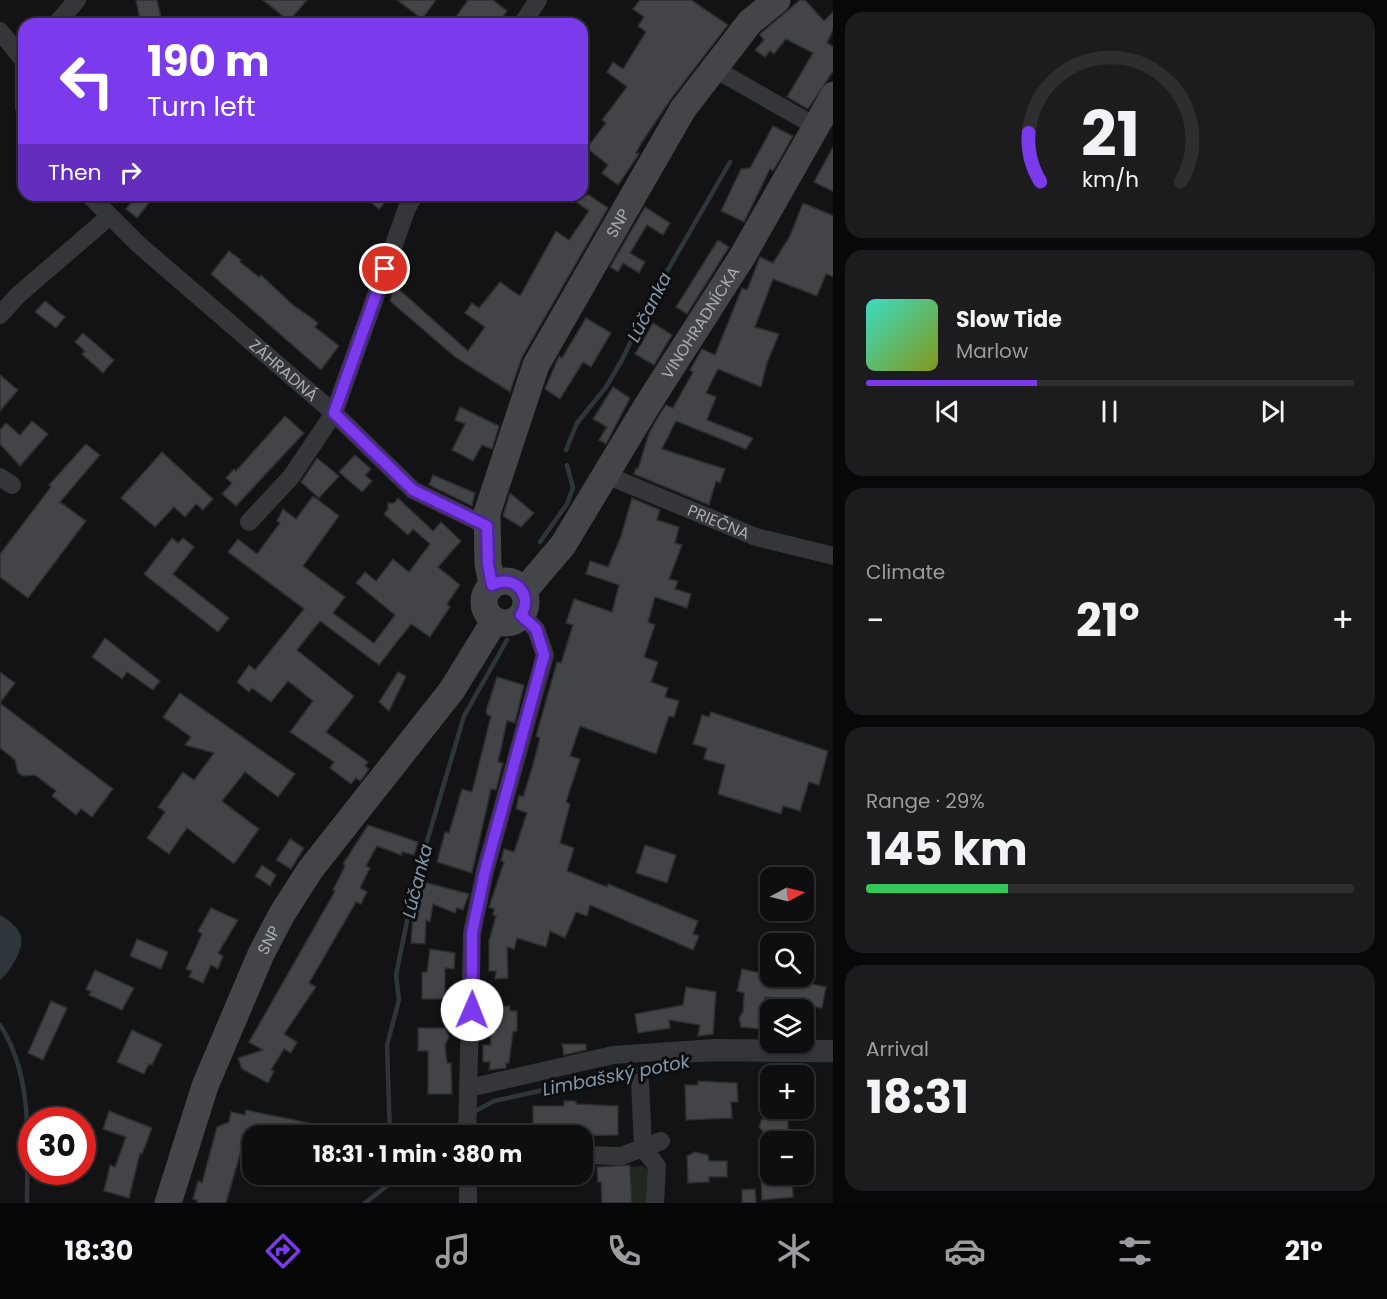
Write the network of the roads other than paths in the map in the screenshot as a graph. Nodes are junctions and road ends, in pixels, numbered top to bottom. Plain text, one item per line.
1 (76, 0) edge
2 (538, 0) edge
3 (777, 0) edge
4 (61, 18) edge
5 (526, 18) edge
6 (0, 31) edge
7 (18, 54) edge
8 (713, 68) junction
9 (833, 97) edge
10 (815, 126) junction
11 (95, 201) edge
12 (411, 201) edge
13 (110, 216) junction
14 (0, 315) edge
15 (334, 413) junction
16 (606, 476) junction
17 (249, 522) dead end
18 (487, 526) junction
19 (833, 556) edge
20 (513, 608) junction
21 (833, 1049) edge
22 (640, 1082) dead end
23 (469, 1096) junction
24 (468, 1125) edge
25 (661, 1141) dead end
26 (643, 1148) junction
27 (593, 1155) edge
28 (468, 1185) edge
29 (168, 1203) edge
30 (468, 1203) edge
31 (655, 1203) edge

1 - 4 street
2 - 5 street
3 - 8 street, SNP
6 - 7 street
8 - 10 street
8 - 18 street, SNP
9 - 10 street, VINOHRADNÍCKA
10 - 16 street, VINOHRADNÍCKA
11 - 13 street, ZÁHRADNÁ
12 - 15 street, ZÁHRADNÁ
13 - 14 street
13 - 15 street, ZÁHRADNÁ
15 - 17 street
15 - 18 street
16 - 19 street, PRIEČNA
16 - 20 street, VINOHRADNÍCKA
18 - 20 street, SNP
20 - 23 street
20 - 29 street, SNP
21 - 23 street
22 - 26 street
23 - 24 street
25 - 26 street
26 - 27 street
26 - 31 street
28 - 30 street

